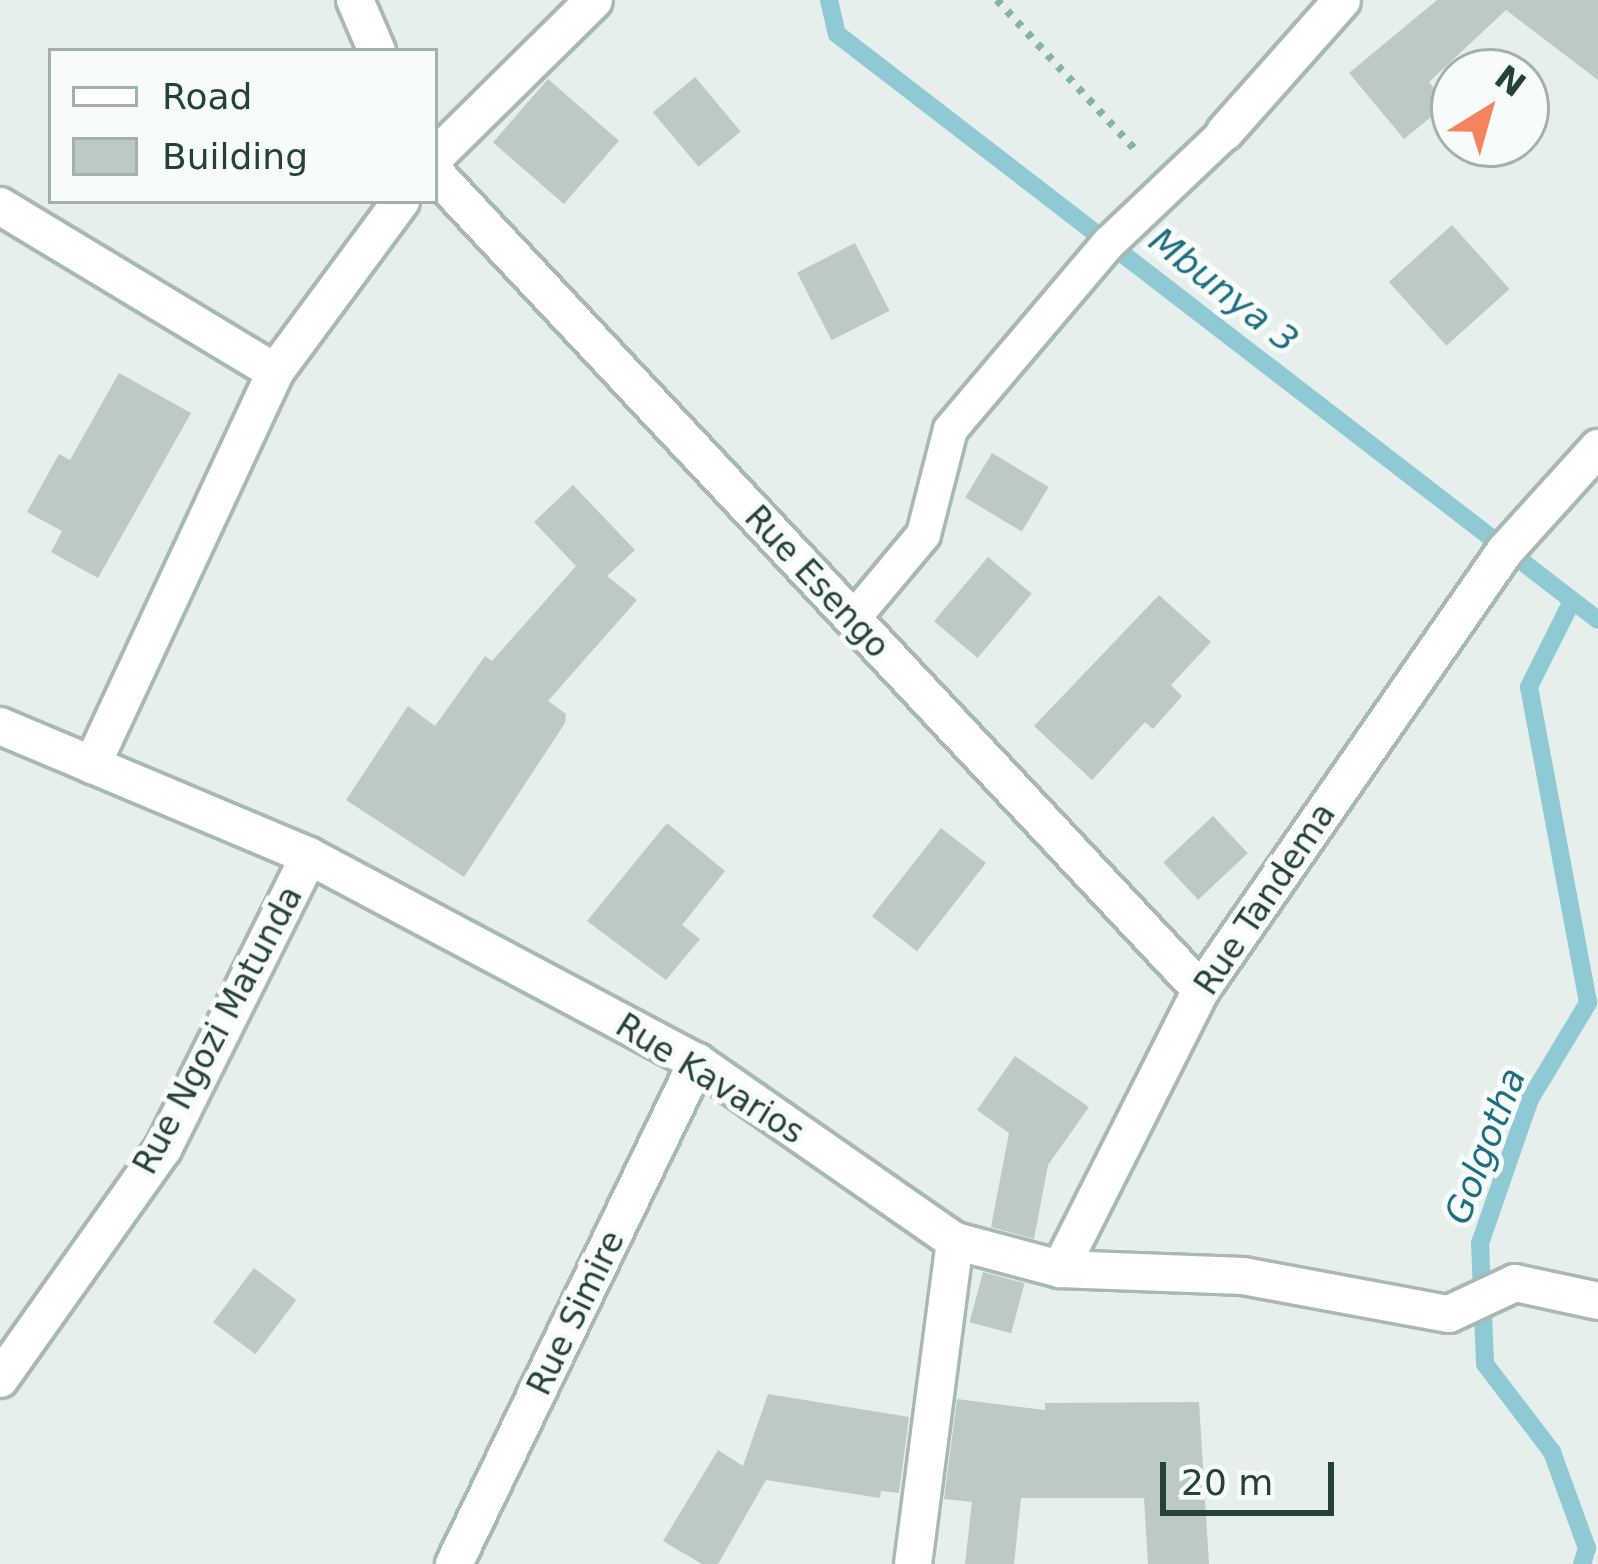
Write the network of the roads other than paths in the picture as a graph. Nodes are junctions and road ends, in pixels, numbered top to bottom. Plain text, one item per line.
1 (355, 0) edge
2 (594, 0) edge
3 (1342, 0) edge
4 (376, 48) edge
5 (1225, 132) joint
6 (438, 155) edge
7 (438, 176) edge
8 (399, 204) edge
9 (0, 206) edge
10 (275, 372) junction
11 (1598, 448) edge
12 (852, 619) junction
13 (0, 726) edge
14 (92, 765) junction
15 (309, 856) junction
16 (1201, 990) junction
17 (698, 1062) junction
18 (955, 1241) junction
19 (1060, 1269) junction
20 (1598, 1301) edge
21 (0, 1379) edge
22 (454, 1564) edge
23 (913, 1564) edge

1 - 4 street
2 - 6 street
3 - 5 street
5 - 12 lane
7 - 12 street, Rue Esengo
8 - 10 street
9 - 10 street
10 - 14 street
11 - 16 street, Rue Tandema
12 - 16 street, Rue Esengo
13 - 14 street, Rue Kavarios
14 - 15 street, Rue Kavarios
15 - 17 street, Rue Kavarios
15 - 21 street, Rue Ngozi Matunda
16 - 19 street, Rue Tandema
17 - 18 street, Rue Kavarios
17 - 22 street, Rue Simire
18 - 19 street, Rue Kavarios
18 - 23 street
19 - 20 street, Rue Kavarios

